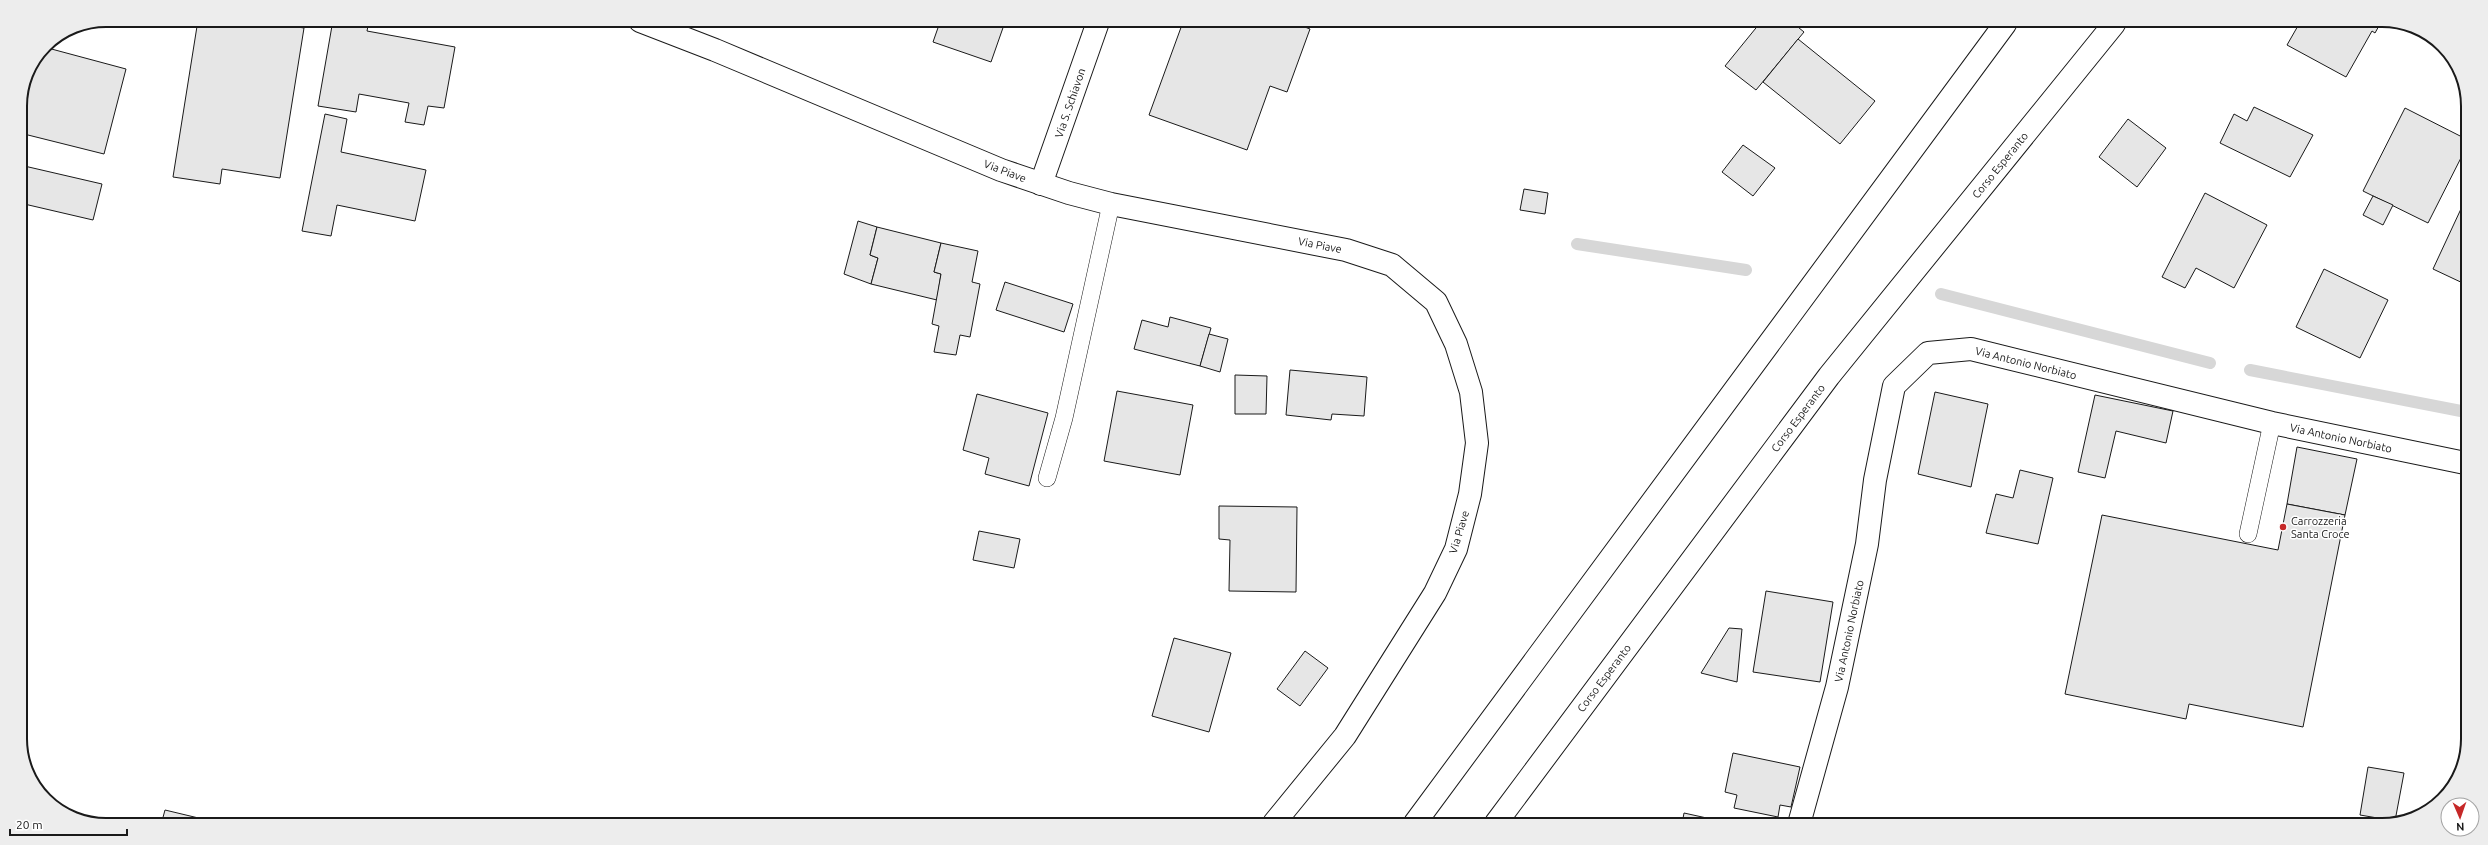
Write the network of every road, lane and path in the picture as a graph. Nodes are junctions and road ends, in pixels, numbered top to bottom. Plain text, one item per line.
1 (655, 27) edge
2 (1096, 27) edge
3 (2003, 27) edge
4 (2112, 27) edge
5 (1041, 184) junction
6 (1110, 204) junction
7 (2272, 423) junction
8 (2461, 462) edge
9 (1047, 478) dead end
10 (2248, 534) dead end
11 (1278, 818) edge
12 (1419, 818) edge
13 (1500, 818) edge
14 (1801, 818) edge

1 - 5 main road, Via Piave
2 - 5 main road, Via S. Schiavon
3 - 12 main road
4 - 13 main road, Corso Esperanto
5 - 6 main road, Via Piave
6 - 9 lane
6 - 11 main road, Via Piave
7 - 8 main road, Via Antonio Norbiato
7 - 10 lane
7 - 14 main road, Via Antonio Norbiato

